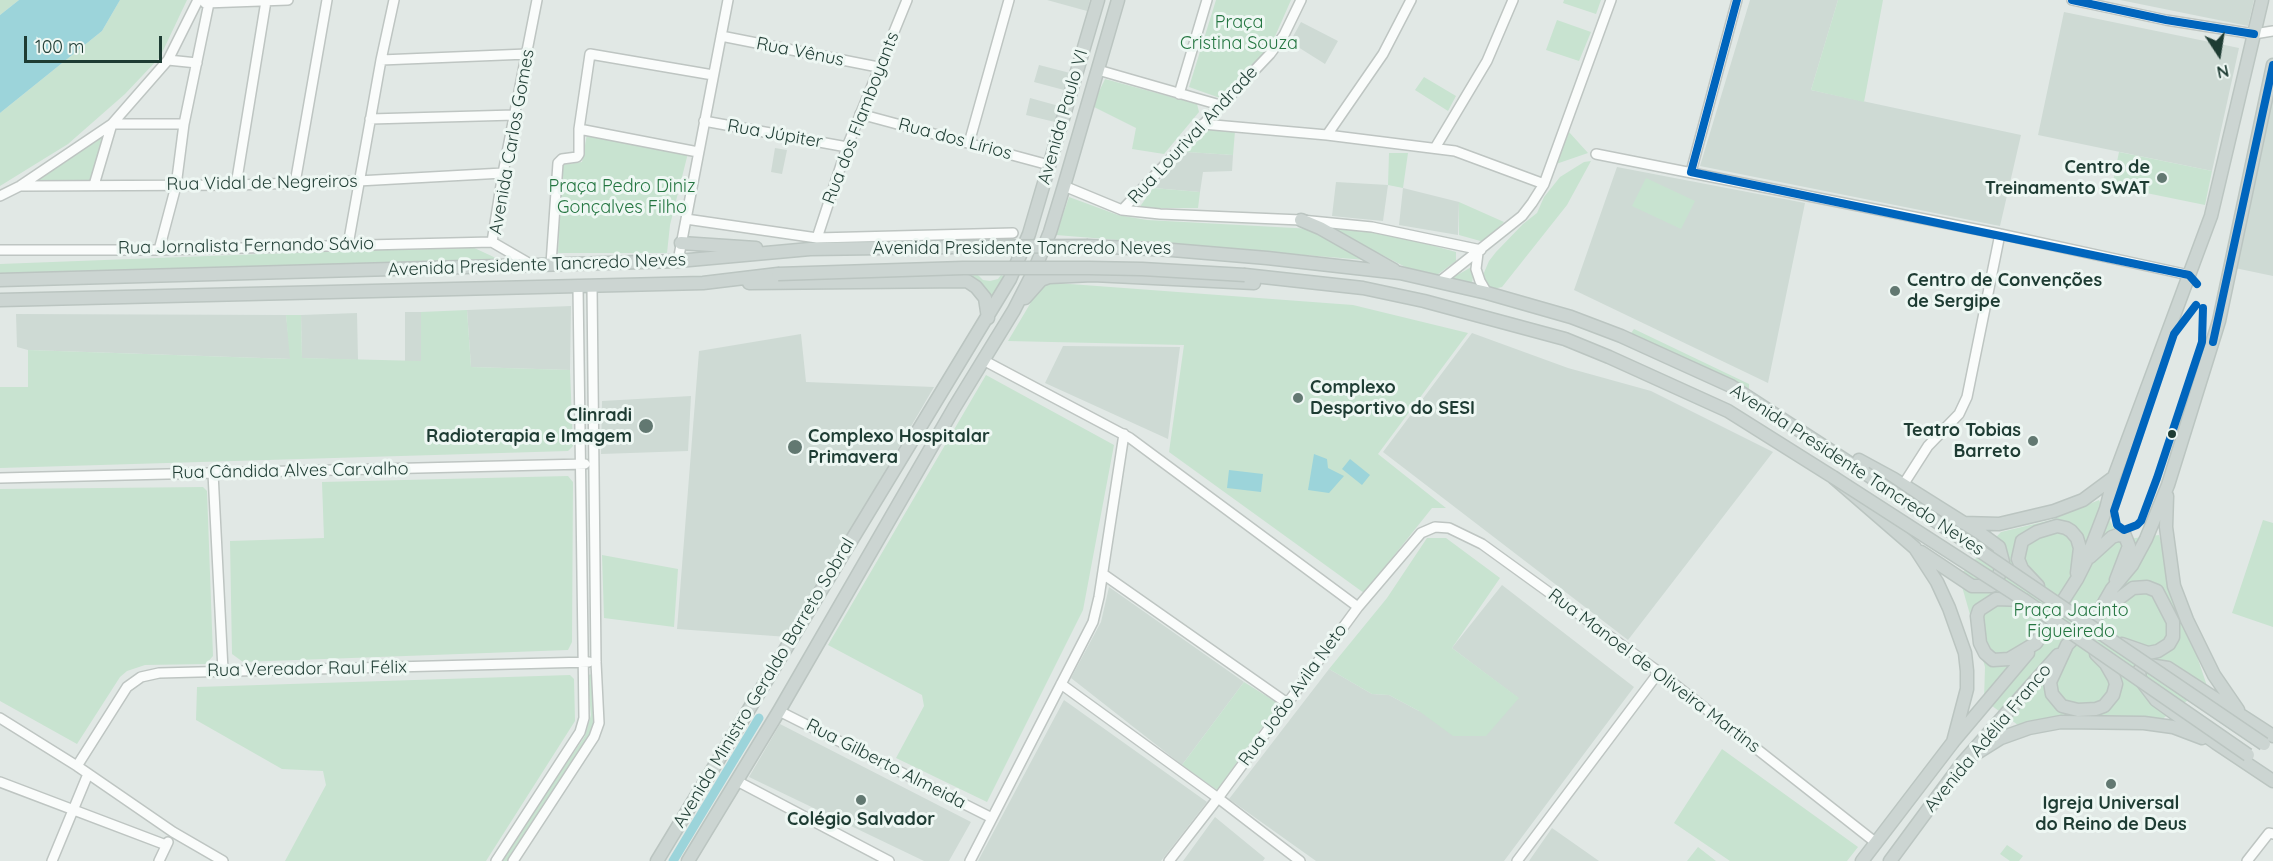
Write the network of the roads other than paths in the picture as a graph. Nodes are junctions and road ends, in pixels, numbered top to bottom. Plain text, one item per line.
1 (288, 0) edge
2 (327, 0) edge
3 (394, 0) edge
4 (537, 0) edge
5 (728, 0) edge
6 (907, 0) edge
7 (1009, 0) edge
8 (1098, 0) edge
9 (1118, 0) edge
10 (1207, 0) edge
11 (1301, 0) edge
12 (1411, 0) edge
13 (1513, 0) edge
14 (1611, 0) edge
15 (1737, 0) edge
16 (2072, 0) edge
17 (2262, 0) edge
18 (266, 1) edge
19 (197, 2) edge
20 (209, 3) junction
21 (2273, 31) edge
22 (2254, 34) junction
23 (721, 36) junction
24 (527, 54) junction
25 (168, 60) junction
26 (381, 60) junction
27 (197, 63) junction
28 (2273, 65) edge
29 (878, 67) junction
30 (1098, 70) junction
31 (713, 75) junction
32 (1179, 94) junction
33 (1220, 105) junction
34 (515, 114) junction
35 (860, 114) junction
36 (370, 119) junction
37 (704, 120) junction
38 (112, 124) junction
39 (184, 124) junction
40 (1203, 124) junction
41 (579, 129) junction
42 (1328, 135) junction
43 (969, 143) junction
44 (847, 147) junction
45 (1434, 148) junction
46 (698, 152) junction
47 (1596, 154) dead end
48 (1049, 165) junction
49 (1691, 172) junction
50 (503, 173) junction
51 (358, 181) junction
52 (296, 183) junction
53 (1544, 184) junction
54 (94, 185) junction
55 (236, 185) junction
56 (20, 186) junction
57 (176, 186) junction
58 (1064, 186) junction
59 (0, 196) edge
60 (1122, 210) junction
61 (686, 219) junction
62 (1301, 220) junction
63 (1013, 233) dead end
64 (2000, 234) junction
65 (817, 237) junction
66 (492, 242) junction
67 (681, 243) junction
68 (348, 245) junction
69 (0, 250) edge
70 (159, 250) junction
71 (785, 250) junction
72 (1480, 251) junction
73 (678, 261) junction
74 (530, 264) junction
75 (550, 264) junction
76 (395, 269) junction
77 (345, 271) junction
78 (1401, 273) junction
79 (2189, 274) junction
80 (0, 280) edge
81 (1313, 282) junction
82 (1439, 282) junction
83 (703, 283) junction
84 (592, 286) junction
85 (578, 287) junction
86 (311, 291) junction
87 (371, 291) junction
88 (1487, 292) junction
89 (0, 300) edge
90 (1014, 310) junction
91 (988, 318) junction
92 (983, 360) junction
93 (938, 399) junction
94 (954, 408) junction
95 (1774, 414) junction
96 (1124, 434) junction
97 (594, 463) junction
98 (581, 464) junction
99 (213, 473) junction
100 (1833, 477) junction
101 (2114, 477) junction
102 (0, 478) edge
103 (1903, 485) junction
104 (2168, 485) junction
105 (872, 506) junction
106 (890, 518) junction
107 (1962, 523) junction
108 (1421, 533) joint
109 (1915, 548) junction
110 (2086, 561) junction
111 (1103, 573) junction
112 (2077, 579) junction
113 (2112, 590) junction
114 (2051, 599) junction
115 (2024, 600) junction
116 (1358, 607) junction
117 (2097, 615) junction
118 (2112, 640) junction
119 (2036, 643) junction
120 (2067, 645) junction
121 (2086, 645) junction
122 (584, 662) junction
123 (596, 662) junction
124 (223, 670) junction
125 (1659, 672) junction
126 (1061, 684) junction
127 (1287, 703) junction
128 (779, 711) junction
129 (2242, 716) junction
130 (0, 718) edge
131 (1953, 742) junction
132 (2216, 743) junction
133 (2270, 743) edge
134 (1963, 762) junction
135 (77, 766) junction
136 (2273, 771) edge
137 (88, 774) junction
138 (2273, 780) edge
139 (0, 782) edge
140 (737, 782) junction
141 (1218, 798) junction
142 (73, 809) junction
143 (992, 818) junction
144 (173, 832) junction
145 (2273, 834) edge
146 (1875, 842) junction
147 (166, 845) junction
148 (693, 859) edge
149 (52, 861) edge
150 (159, 861) edge
151 (223, 861) edge
152 (496, 861) edge
153 (513, 861) edge
154 (657, 861) edge
155 (889, 861) edge
156 (970, 861) edge
157 (1169, 861) edge
158 (1300, 861) edge
159 (1517, 861) edge
160 (1862, 861) edge
161 (1890, 861) edge
162 (2247, 861) edge

1 - 18 street
2 - 52 street
3 - 26 street
4 - 24 street, Avenida Carlos Gomes
5 - 23 street
6 - 29 street, Rua dos Flamboyants
7 - 43 street
8 - 48 main road, Avenida Paulo VI
9 - 30 main road, Avenida Paulo VI
10 - 32 street
11 - 33 street, Rua Lourival Andrade
12 - 42 street
13 - 45 street
14 - 53 street
15 - 49 street
16 - 22 street
17 - 22 main road, Avenida Adélia Franco
18 - 20 street
18 - 55 street
19 - 20 street
19 - 25 street
20 - 27 street
21 - 22 street
22 - 79 main road, Avenida Adélia Franco
23 - 29 street, Rua Vênus
23 - 31 street
24 - 26 street
24 - 34 street, Avenida Carlos Gomes
25 - 27 street
25 - 38 street
26 - 36 street
27 - 39 street
28 - 104 main road
29 - 35 street, Rua dos Flamboyants
30 - 32 street
30 - 58 main road, Avenida Paulo VI
31 - 37 street
31 - 41 street
32 - 33 street
33 - 40 street, Rua Lourival Andrade
34 - 36 street
34 - 50 street, Avenida Carlos Gomes
35 - 43 street, Rua dos Lírios
35 - 44 street, Rua dos Flamboyants
36 - 51 street
37 - 44 street, Rua Júpiter
37 - 46 street
38 - 39 street
38 - 54 street
38 - 56 street
39 - 57 street
40 - 42 street
40 - 60 street, Rua Lourival Andrade
41 - 46 street
41 - 75 street
42 - 45 street
43 - 48 street, Rua dos Lírios
44 - 65 street, Rua dos Flamboyants
45 - 53 street
46 - 61 street
47 - 49 street
48 - 91 main road, Avenida Paulo VI
49 - 64 street
50 - 51 street, Rua Vidal de Negreiros
50 - 66 street, Avenida Carlos Gomes
51 - 52 street, Rua Vidal de Negreiros
51 - 68 street
52 - 55 street, Rua Vidal de Negreiros
53 - 72 street
54 - 56 street, Rua Vidal de Negreiros
54 - 57 street, Rua Vidal de Negreiros
55 - 57 street, Rua Vidal de Negreiros
56 - 59 street
57 - 70 street
58 - 60 street
58 - 90 main road, Avenida Paulo VI
60 - 62 street
61 - 65 street
61 - 67 street
62 - 72 street
62 - 78 main road
63 - 65 street
64 - 79 street
64 - 103 street
66 - 68 street, Rua Jornalista Fernando Sávio
66 - 74 street, Avenida Carlos Gomes
67 - 71 main road
67 - 73 street
68 - 70 street, Rua Jornalista Fernando Sávio
69 - 70 street, Rua Jornalista Fernando Sávio
71 - 73 main road, Avenida Presidente Tancredo Neves
71 - 78 main road, Avenida Presidente Tancredo Neves, bridge
72 - 82 street
72 - 88 street
73 - 75 main road, Avenida Presidente Tancredo Neves
74 - 75 main road, Avenida Presidente Tancredo Neves
74 - 76 main road, Avenida Presidente Tancredo Neves
76 - 77 main road, Avenida Presidente Tancredo Neves
76 - 87 main road
77 - 80 main road, Avenida Presidente Tancredo Neves
77 - 86 main road
78 - 82 main road, Avenida Presidente Tancredo Neves
79 - 101 main road, Avenida Adélia Franco
81 - 83 main road, Avenida Presidente Tancredo Neves, bridge
81 - 90 main road
81 - 100 main road, Avenida Presidente Tancredo Neves
82 - 88 main road, Avenida Presidente Tancredo Neves
83 - 84 main road, Avenida Presidente Tancredo Neves
83 - 91 main road
84 - 85 main road, Avenida Presidente Tancredo Neves
84 - 97 street
85 - 87 main road, Avenida Presidente Tancredo Neves
85 - 98 street
86 - 87 main road, Avenida Presidente Tancredo Neves
86 - 89 main road, Avenida Presidente Tancredo Neves
88 - 95 main road, Avenida Presidente Tancredo Neves
90 - 92 main road, Avenida Ministro Geraldo Barreto Sobral
91 - 93 main road, Avenida Paulo VI
92 - 94 main road, Avenida Ministro Geraldo Barreto Sobral
92 - 96 street
93 - 94 main road
93 - 105 main road, Avenida Ministro Geraldo Barreto Sobral
94 - 106 main road, Avenida Ministro Geraldo Barreto Sobral
95 - 103 main road
95 - 114 main road, Avenida Presidente Tancredo Neves, bridge
96 - 111 street
96 - 116 street
97 - 98 street, Rua Cândida Alves Carvalho
97 - 123 street
98 - 99 street, Rua Cândida Alves Carvalho
98 - 122 street
99 - 102 street, Rua Cândida Alves Carvalho
99 - 124 street
100 - 109 main road
100 - 115 main road, Avenida Presidente Tancredo Neves, bridge
101 - 107 main road
101 - 110 main road, Avenida Adélia Franco
103 - 107 main road
104 - 113 main road
104 - 129 main road
105 - 106 main road
105 - 154 main road, Avenida Ministro Geraldo Barreto Sobral
106 - 128 main road, Avenida Ministro Geraldo Barreto Sobral
107 - 109 main road
108 - 116 street, Rua João Avila Neto
108 - 125 street, Rua Manoel de Oliveira Martins
109 - 131 main road
110 - 112 main road, Avenida Adélia Franco
110 - 113 main road
111 - 126 street
111 - 127 street
112 - 114 main road, bridge
112 - 119 main road, Avenida Adélia Franco
113 - 117 main road
114 - 118 main road, Avenida Presidente Tancredo Neves, bridge
115 - 119 main road
115 - 121 main road, Avenida Presidente Tancredo Neves, bridge
116 - 127 street, Rua João Avila Neto
117 - 118 main road, bridge
117 - 120 main road, Avenida Adélia Franco
118 - 133 main road, Avenida Presidente Tancredo Neves, bridge
119 - 131 main road, Avenida Adélia Franco
120 - 121 main road, bridge
120 - 134 main road, Avenida Adélia Franco
121 - 136 main road, Avenida Presidente Tancredo Neves, bridge
122 - 123 street, Rua Vereador Raul Félix
122 - 124 street, Rua Vereador Raul Félix
122 - 152 street
123 - 153 street
124 - 135 street, Rua Vereador Raul Félix
125 - 146 street, Rua Manoel de Oliveira Martins
125 - 159 street
126 - 141 street
126 - 143 street
127 - 141 street, Rua João Avila Neto
128 - 140 main road, Avenida Ministro Geraldo Barreto Sobral
128 - 143 street, Rua Gilberto Almeida
129 - 132 main road
129 - 133 main road
130 - 135 street
131 - 146 main road, Avenida Adélia Franco
132 - 134 main road
132 - 138 main road
134 - 161 main road, Avenida Adélia Franco
135 - 137 street
137 - 142 street
137 - 144 street
139 - 142 street
140 - 148 main road, Avenida Ministro Geraldo Barreto Sobral
140 - 155 street
141 - 157 street, Rua João Avila Neto
141 - 158 street
142 - 147 street
142 - 149 street
143 - 156 street
144 - 147 street
144 - 151 street
145 - 162 street
146 - 160 main road, Avenida Adélia Franco
147 - 150 street

